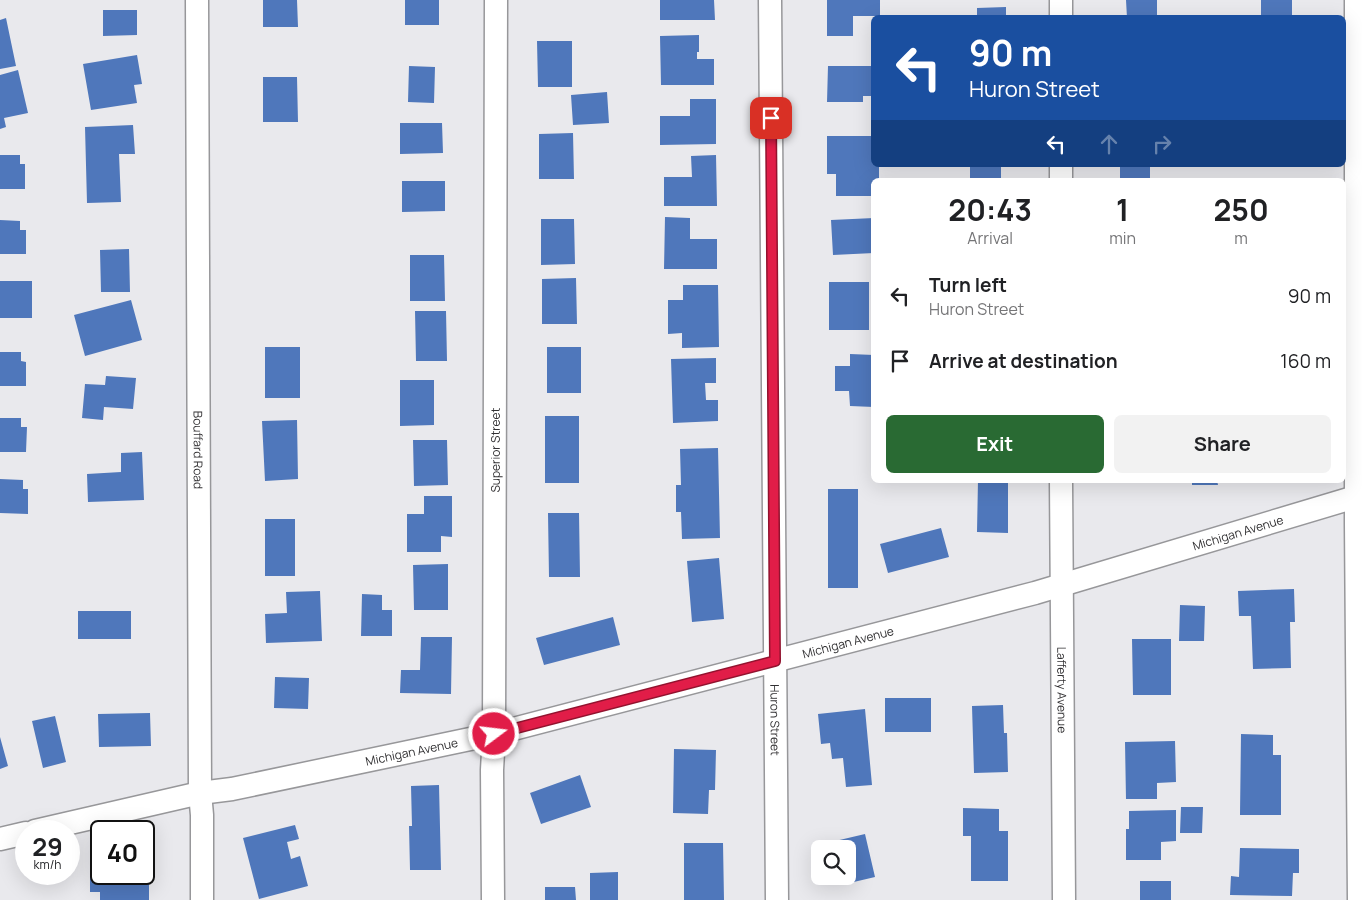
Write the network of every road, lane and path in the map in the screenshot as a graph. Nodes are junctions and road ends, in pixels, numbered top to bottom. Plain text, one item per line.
1 (197, 0) edge
2 (496, 0) edge
3 (770, 0) edge
4 (1061, 0) edge
5 (1356, 0) edge
6 (1061, 15) edge
7 (1061, 483) edge
8 (1359, 496) edge
9 (1062, 585) junction
10 (775, 661) junction
11 (494, 734) junction
12 (200, 793) junction
13 (80, 821) edge
14 (15, 836) edge
15 (0, 839) edge
16 (202, 900) edge
17 (493, 900) edge
18 (777, 900) edge
19 (1064, 900) edge
20 (1359, 900) edge

1 - 12 street, Bouffard Road
2 - 11 street, Superior Street
3 - 10 street, Huron Street
4 - 6 street
5 - 8 street
7 - 9 street, Lafferty Avenue
8 - 9 street, Michigan Avenue
8 - 20 street
9 - 10 street, Michigan Avenue
9 - 19 street, Lafferty Avenue
10 - 11 street, Michigan Avenue
10 - 18 street, Huron Street
11 - 12 street, Michigan Avenue
11 - 17 street, Superior Street
12 - 13 street, Michigan Avenue
12 - 16 street, Bouffard Road
14 - 15 street

